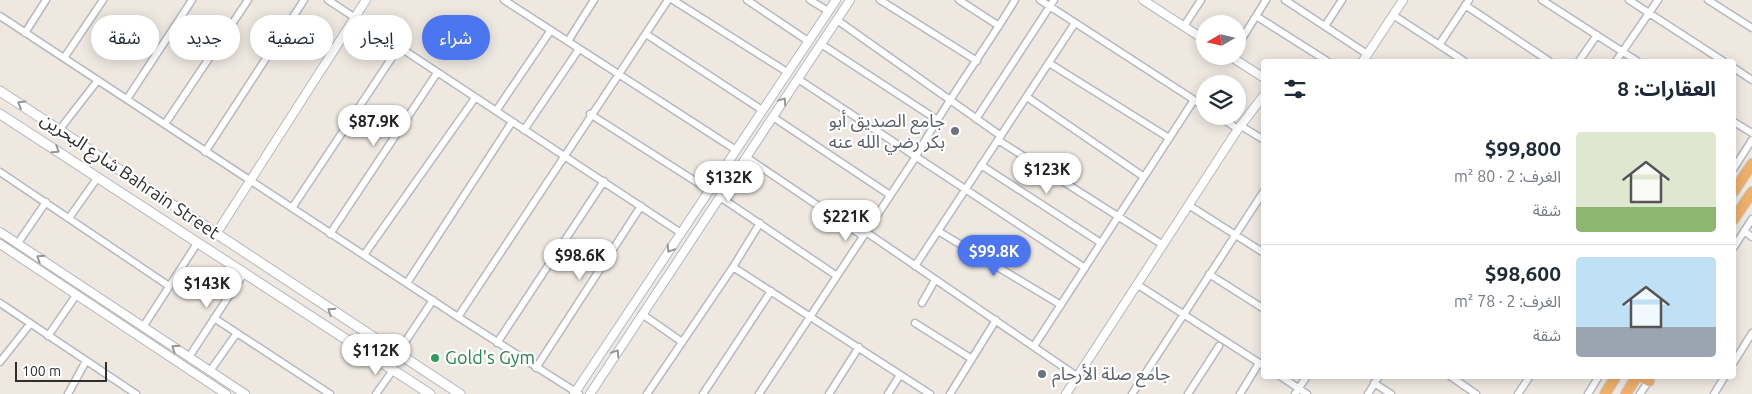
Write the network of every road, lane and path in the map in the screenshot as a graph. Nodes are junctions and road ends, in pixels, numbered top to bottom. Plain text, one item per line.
1 (46, 0) edge
2 (103, 0) edge
3 (192, 0) edge
4 (248, 0) edge
5 (304, 0) edge
6 (328, 0) edge
7 (366, 0) edge
8 (504, 0) edge
9 (593, 0) edge
10 (668, 0) edge
11 (673, 0) edge
12 (747, 0) edge
13 (810, 0) edge
14 (836, 0) edge
15 (850, 0) edge
16 (880, 0) edge
17 (959, 0) edge
18 (1016, 0) edge
19 (1040, 0) edge
20 (1143, 0) edge
21 (1201, 0) edge
22 (1266, 0) edge
23 (1285, 0) edge
24 (1342, 0) edge
25 (1403, 0) edge
26 (1542, 0) edge
27 (1629, 0) edge
28 (1658, 0) edge
29 (1708, 0) edge
30 (1052, 3) edge
31 (1467, 3) edge
32 (828, 11) junction
33 (1649, 13) junction
34 (350, 15) edge
35 (357, 15) edge
36 (1393, 15) junction
37 (0, 16) edge
38 (1256, 16) junction
39 (837, 20) junction
40 (1075, 23) junction
41 (999, 26) junction
42 (1184, 26) junction
43 (1325, 26) junction
44 (1752, 28) edge
45 (551, 30) junction
46 (1246, 32) edge
47 (26, 33) junction
48 (646, 34) junction
49 (1196, 34) edge
50 (1597, 35) junction
51 (343, 36) edge
52 (568, 41) junction
53 (808, 41) junction
54 (821, 44) junction
55 (1439, 45) junction
56 (579, 49) junction
57 (1623, 52) junction
58 (412, 56) edge
59 (64, 58) junction
60 (797, 58) junction
61 (1324, 59) edge
62 (1365, 59) edge
63 (1461, 59) edge
64 (1546, 59) edge
65 (1579, 59) edge
66 (1618, 59) edge
67 (1634, 59) edge
68 (1720, 59) edge
69 (390, 60) edge
70 (977, 61) junction
71 (1049, 63) junction
72 (807, 65) junction
73 (1244, 65) edge
74 (1736, 69) edge
75 (787, 72) junction
76 (436, 73) junction
77 (619, 76) junction
78 (1261, 76) edge
79 (798, 79) junction
80 (98, 80) junction
81 (1752, 80) edge
82 (0, 91) edge
83 (1027, 97) junction
84 (475, 98) junction
85 (127, 99) junction
86 (1261, 99) edge
87 (948, 100) junction
88 (1194, 100) joint
89 (762, 110) junction
90 (496, 111) junction
91 (0, 114) edge
92 (590, 114) junction
93 (773, 117) junction
94 (936, 119) junction
95 (976, 119) junction
96 (512, 122) junction
97 (1736, 123) edge
98 (165, 124) junction
99 (1236, 125) edge
100 (1240, 127) junction
101 (60, 128) junction
102 (524, 130) junction
103 (1752, 133) edge
104 (999, 138) junction
105 (1169, 138) junction
106 (1261, 138) edge
107 (1752, 140) edge
108 (736, 150) junction
109 (205, 152) junction
110 (563, 156) junction
111 (746, 157) junction
112 (915, 158) junction
113 (1752, 164) edge
114 (981, 165) junction
115 (1736, 165) edge
116 (0, 172) edge
117 (98, 177) junction
118 (1144, 177) junction
119 (249, 180) junction
120 (604, 181) junction
121 (1736, 188) edge
122 (709, 190) junction
123 (967, 190) junction
124 (1752, 192) edge
125 (890, 195) junction
126 (720, 197) junction
127 (1261, 198) edge
128 (46, 202) junction
129 (642, 206) junction
130 (1190, 206) junction
131 (292, 208) junction
132 (1120, 216) junction
133 (1736, 216) edge
134 (69, 218) junction
135 (1752, 219) edge
136 (760, 223) junction
137 (938, 231) junction
138 (1744, 231) junction
139 (0, 232) edge
140 (680, 233) junction
141 (216, 234) junction
142 (330, 234) junction
143 (864, 234) junction
144 (1236, 234) junction
145 (1752, 237) edge
146 (198, 242) junction
147 (18, 243) junction
148 (1101, 243) junction
149 (1736, 243) edge
150 (0, 244) edge
151 (1163, 245) junction
152 (1261, 251) edge
153 (364, 255) junction
154 (915, 266) junction
155 (733, 267) junction
156 (1085, 268) junction
157 (244, 273) junction
158 (1210, 274) junction
159 (837, 276) junction
160 (935, 280) junction
161 (407, 283) junction
162 (169, 286) junction
163 (1138, 286) junction
164 (301, 291) junction
165 (771, 291) junction
166 (77, 294) junction
167 (433, 300) junction
168 (0, 303) edge
169 (922, 303) dead end
170 (293, 304) junction
171 (1061, 305) junction
172 (112, 306) junction
173 (1261, 307) edge
174 (1184, 313) junction
175 (642, 314) junction
176 (107, 315) junction
177 (810, 316) junction
178 (458, 317) junction
179 (214, 318) junction
180 (996, 320) junction
181 (915, 323) dead end
182 (30, 324) junction
183 (143, 327) junction
184 (237, 332) junction
185 (1752, 333) edge
186 (48, 336) junction
187 (682, 342) junction
188 (497, 343) junction
189 (1034, 346) junction
190 (1219, 346) dead end
191 (859, 347) junction
192 (397, 354) junction
193 (189, 357) junction
194 (972, 359) junction
195 (1736, 359) edge
196 (86, 361) junction
197 (0, 362) edge
198 (1261, 363) edge
199 (1261, 365) edge
200 (536, 368) junction
201 (393, 370) junction
202 (210, 371) junction
203 (900, 375) junction
204 (1078, 377) junction
205 (1283, 379) edge
206 (1305, 379) edge
207 (1377, 379) edge
208 (1454, 379) edge
209 (1528, 379) edge
210 (1597, 379) edge
211 (1614, 379) edge
212 (1635, 379) edge
213 (1647, 379) edge
214 (1723, 379) edge
215 (1374, 384) junction
216 (1297, 391) edge
217 (576, 393) edge
218 (68, 394) edge
219 (136, 394) edge
220 (226, 394) edge
221 (245, 394) edge
222 (330, 394) edge
223 (376, 394) edge
224 (430, 394) edge
225 (460, 394) edge
226 (590, 394) edge
227 (647, 394) edge
228 (702, 394) edge
229 (759, 394) edge
230 (829, 394) edge
231 (888, 394) edge
232 (930, 394) edge
233 (950, 394) edge
234 (1066, 394) edge
235 (1132, 394) edge
236 (1188, 394) edge
237 (1240, 394) edge
238 (1307, 394) edge
239 (1368, 394) edge
240 (1391, 394) edge
241 (1476, 394) edge
242 (1518, 394) edge
243 (1588, 394) edge
244 (1605, 394) edge
245 (1626, 394) edge
246 (1640, 394) edge
247 (1714, 394) edge

1 - 47 street
2 - 59 street
3 - 85 street
4 - 98 street
5 - 109 street
6 - 34 street
7 - 35 street
8 - 45 street
9 - 52 street
10 - 48 street
11 - 75 street
12 - 53 street
13 - 32 street
14 - 32 street
15 - 39 street
16 - 70 street
17 - 41 street
18 - 41 street
19 - 30 street
20 - 42 street
21 - 42 street
22 - 38 street
23 - 43 street
24 - 43 street
25 - 36 street
26 - 50 street
27 - 33 street
28 - 33 street
29 - 44 street
30 - 40 street
30 - 95 street
31 - 55 street
31 - 64 street
32 - 53 street
33 - 57 street
33 - 68 street
36 - 55 street
36 - 62 street
37 - 47 street
38 - 46 street
38 - 61 street
39 - 54 street
39 - 87 street
40 - 71 street
40 - 88 street
41 - 70 street
42 - 49 street
43 - 62 street
45 - 52 street
45 - 90 street
47 - 59 street
48 - 77 street
48 - 89 street
50 - 57 street
50 - 65 street
51 - 119 street
52 - 56 street
53 - 60 street
54 - 72 street
54 - 94 street
55 - 63 street
56 - 77 street
56 - 102 street
57 - 66 street
57 - 67 street
58 - 76 street
59 - 80 street
60 - 72 street
60 - 75 street
69 - 131 street
70 - 87 street
71 - 83 street
71 - 105 street
72 - 79 street
73 - 78 street
74 - 81 street
75 - 89 street
76 - 84 street
76 - 142 street
77 - 92 street
77 - 108 street
93 -> 79 street
79 - 112 street
80 - 85 street
80 - 101 street
101 -> 82 main road, شارع البحرين Bahrain Street
83 - 104 street
83 - 118 street
84 - 90 street
84 - 153 street
85 - 98 street
86 - 100 street
87 - 94 street
87 - 95 street
88 - 105 street
89 - 108 street
90 - 96 street
91 -> 117 main road, شارع البحرين Bahrain Street
92 - 110 street
92 - 122 street
93 - 111 street
93 - 125 street
94 - 112 street
95 - 104 street
96 - 102 street
96 - 161 street
97 - 103 street
98 - 109 street
99 - 100 street
100 - 106 street
100 - 130 street
101 - 141 main road, شارع البحرين Bahrain Street
102 - 110 street
104 - 114 street
104 - 132 street
105 - 118 street
107 - 115 street
108 - 122 street
109 - 119 street
110 - 120 street
110 - 178 street
111 - 126 street
111 - 143 street
112 - 123 street
112 - 125 street
113 - 121 highway
114 - 123 street
114 - 148 street
116 - 128 street
117 - 134 street
117 - 146 main road, شارع البحرين Bahrain Street
118 - 132 street
119 - 131 street
119 - 141 street
120 - 129 street
120 - 188 street
122 - 140 street
123 - 137 street
123 - 156 street
124 - 133 highway
125 - 143 street
126 - 136 street
126 - 175 street
127 - 144 street
128 - 134 street
128 - 147 street
129 - 140 street
129 - 200 street
130 - 144 street
130 - 151 street
131 - 142 street
132 - 148 street
132 - 151 street
134 - 162 street
135 - 138 street
136 - 155 street
136 - 159 street
137 - 154 street
137 - 171 street
138 - 145 street
138 - 149 street
139 - 147 street
140 -> 217 street
141 - 164 main road, شارع البحرين Bahrain Street
142 - 153 street
143 - 154 street
143 - 159 street
144 - 152 street
144 - 158 street
146 - 157 main road, شارع البحرين Bahrain Street
146 - 162 street
172 -> 147 street
148 - 156 street
150 - 166 street
151 - 163 street
153 - 161 street
154 - 160 street
155 - 165 street
155 - 187 street
156 - 171 street
157 - 170 main road, شارع البحرين Bahrain Street
157 - 179 street
158 - 173 street
158 - 174 street
159 - 177 street
160 - 169 street
160 - 180 street
161 - 167 street
162 - 183 street
163 - 174 street
163 - 204 street
164 - 170 main road
192 -> 164 main road, شارع البحرين Bahrain Street
165 - 177 street
165 - 228 street
166 - 176 street
166 - 186 street
167 - 178 street
167 - 192 street
168 - 182 street
170 - 201 main road, شارع البحرين Bahrain Street
171 - 189 street
172 - 176 street
172 - 183 street
174 - 198 street
174 - 235 street
175 - 187 street
226 -> 175 street
176 - 220 street
177 - 191 street
177 - 229 street
178 - 188 street
179 - 184 street
179 - 193 street
180 - 189 street
180 - 194 street
181 - 194 street
182 - 186 street
182 - 197 street
193 -> 183 street
184 - 202 street
184 - 222 street
185 - 195 street
186 - 196 street
187 - 227 street
188 - 200 street
189 - 204 street
190 - 236 street
191 - 203 street
191 - 230 street
192 - 225 main road, شارع البحرين Bahrain Street
193 - 202 street
194 - 233 street
196 - 218 street
196 - 219 street
199 - 237 street
200 - 217 street
201 - 223 street
201 - 224 main road, شارع البحرين Bahrain Street
202 - 221 street
203 - 231 street
203 - 232 street
204 - 234 street
205 - 216 street
206 - 216 street
207 - 215 street
208 - 241 street
209 - 242 street
210 - 243 street
211 - 244 highway
212 - 245 highway
213 - 246 street
214 - 247 street
215 - 239 street
215 - 240 street
216 - 238 street

